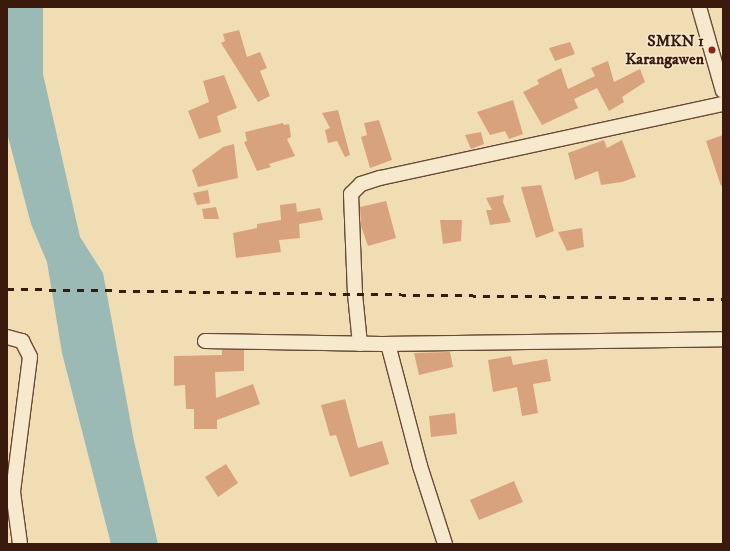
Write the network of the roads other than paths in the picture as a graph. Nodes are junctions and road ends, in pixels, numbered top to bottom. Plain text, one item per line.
1 (699, 7) edge
2 (723, 91) edge
3 (723, 104) edge
4 (7, 337) edge
5 (723, 339) edge
6 (204, 341) dead end
7 (360, 344) junction
8 (388, 344) junction
9 (10, 493) edge
10 (20, 544) edge
11 (445, 544) edge

1 - 2 street
3 - 7 street
4 - 9 street
5 - 8 street
6 - 7 street
7 - 8 street
8 - 11 street
9 - 10 street

